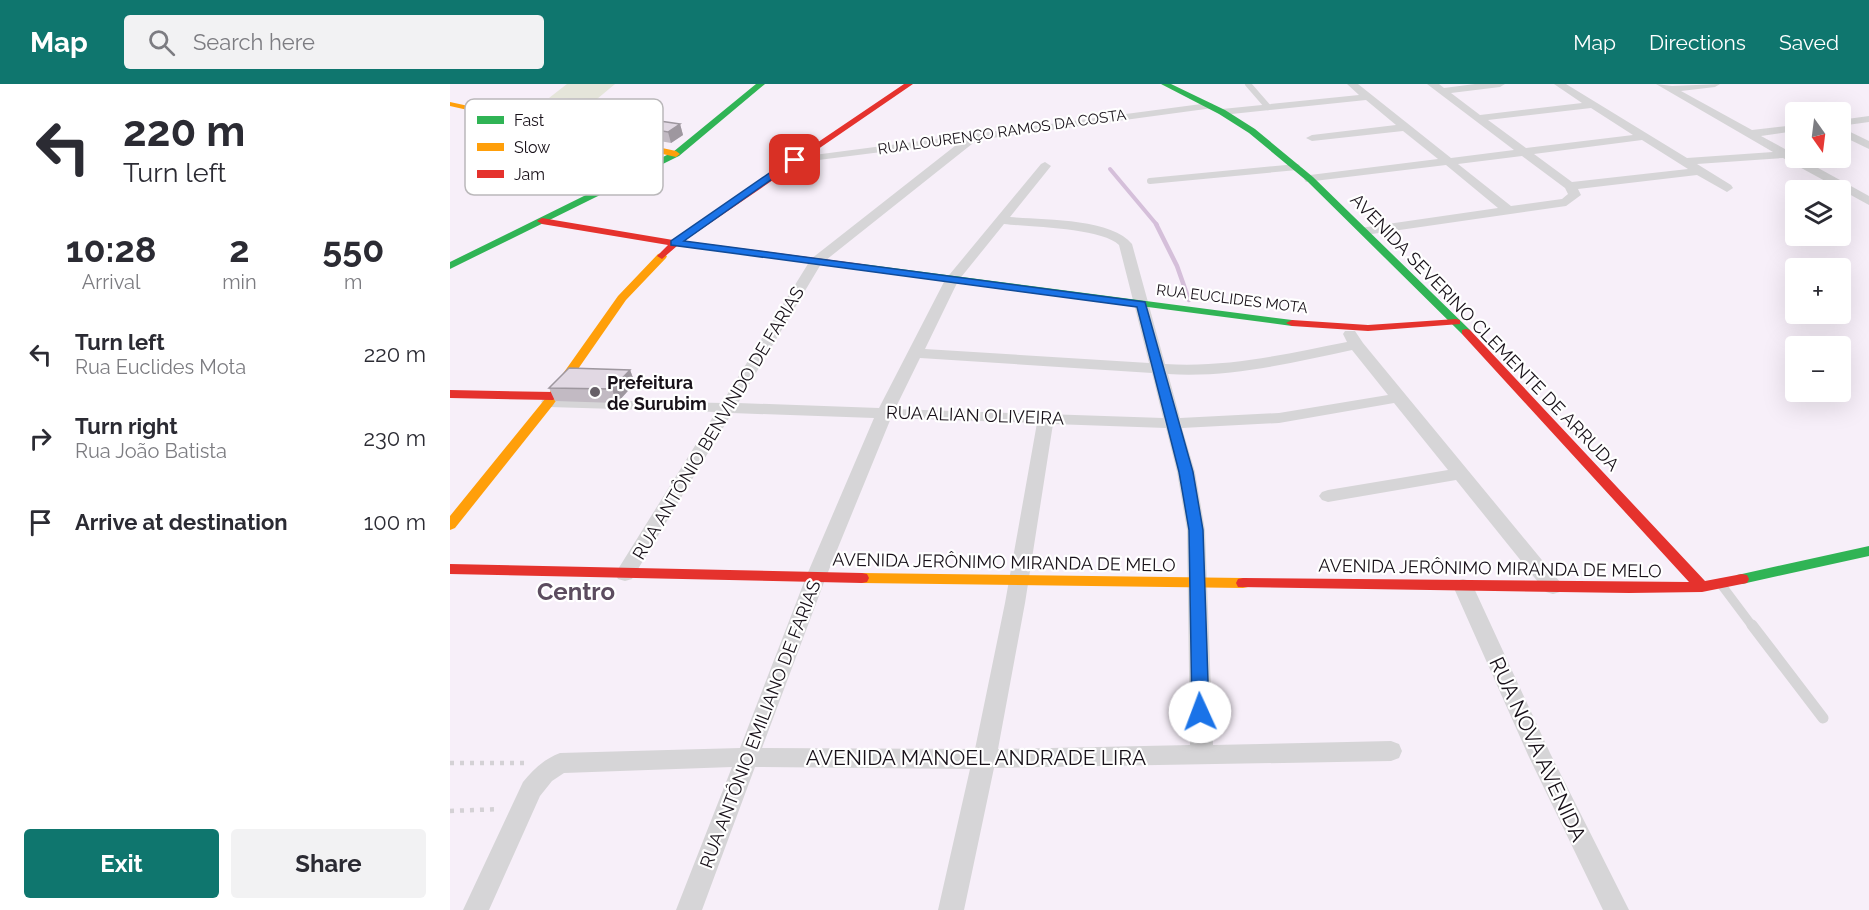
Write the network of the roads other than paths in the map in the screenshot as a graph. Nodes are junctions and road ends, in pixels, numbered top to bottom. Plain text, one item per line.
1 (761, 84) edge
2 (909, 84) edge
3 (1165, 84) edge
4 (1248, 84) edge
5 (1352, 84) edge
6 (1500, 84) edge
7 (1559, 84) edge
8 (1715, 84) edge
9 (1437, 87) edge
10 (1666, 87) edge
11 (1369, 97) junction
12 (450, 104) edge
13 (1592, 105) junction
14 (1209, 106) junction
15 (465, 107) edge
16 (1268, 107) junction
17 (1222, 112) junction
18 (1479, 118) junction
19 (1869, 119) edge
20 (1851, 121) edge
21 (1406, 127) junction
22 (1785, 129) edge
23 (1750, 134) junction
24 (976, 135) junction
25 (1851, 135) edge
26 (1643, 137) junction
27 (1311, 138) dead end
28 (1869, 146) edge
29 (663, 151) edge
30 (1523, 151) junction
31 (676, 154) junction
32 (1785, 154) joint
33 (663, 160) edge
34 (795, 160) junction
35 (1448, 160) junction
36 (1684, 162) junction
37 (1045, 166) dead end
38 (1297, 167) junction
39 (1810, 168) edge
40 (1699, 171) junction
41 (1310, 179) junction
42 (1150, 181) dead end
43 (1570, 186) junction
44 (1727, 188) dead end
45 (594, 195) edge
46 (1869, 201) edge
47 (1508, 210) junction
48 (1001, 220) junction
49 (542, 221) junction
50 (1365, 231) junction
51 (675, 243) junction
52 (816, 262) junction
53 (450, 266) edge
54 (952, 280) junction
55 (1141, 304) junction
56 (1456, 322) junction
57 (1352, 337) junction
58 (916, 353) junction
59 (1157, 368) junction
60 (450, 394) edge
61 (1399, 396) junction
62 (551, 399) junction
63 (728, 409) junction
64 (885, 412) junction
65 (1046, 418) junction
66 (1174, 423) junction
67 (1462, 473) junction
68 (1328, 496) dead end
69 (450, 525) edge
70 (1869, 551) edge
71 (450, 569) edge
72 (626, 574) junction
73 (816, 577) junction
74 (1018, 580) junction
75 (1197, 582) junction
76 (1720, 584) junction
77 (1464, 586) junction
78 (1553, 587) junction
79 (1702, 587) junction
80 (1824, 718) dead end
81 (1391, 751) dead end
82 (1202, 756) junction
83 (748, 757) junction
84 (986, 759) junction
85 (476, 910) edge
86 (689, 910) edge
87 (951, 910) edge
88 (1616, 910) edge

1 - 31 main road
2 - 34 main road
3 - 14 main road, AVENIDA SEVERINO CLEMENTE DE ARRUDA
4 - 16 lane
5 - 11 street
6 - 9 street
7 - 13 street
8 - 10 street
9 - 18 street
10 - 23 street
11 - 16 street
11 - 21 street
12 - 15 main road
13 - 18 street
13 - 26 street
14 - 17 main road, AVENIDA SEVERINO CLEMENTE DE ARRUDA
14 - 24 street, RUA LOURENÇO RAMOS DA COSTA
16 - 17 street
17 - 38 main road, AVENIDA SEVERINO CLEMENTE DE ARRUDA
18 - 30 street
19 - 20 street
21 - 27 street
21 - 35 street
22 - 23 street
23 - 32 street
24 - 34 street, RUA LOURENÇO RAMOS DA COSTA
24 - 52 street, RUA ANTÔNIO BENVINDO DE FARIAS
25 - 28 street
26 - 30 street
26 - 36 street
29 - 31 main road
30 - 35 street
30 - 43 street
31 - 33 main road
32 - 36 street
34 - 51 main road
35 - 41 street
35 - 47 street
36 - 40 street
37 - 48 street, RUA ANTÔNIO EMILIANO DE FARIAS
38 - 41 main road, AVENIDA SEVERINO CLEMENTE DE ARRUDA
38 - 42 lane
39 - 46 street
40 - 43 street
40 - 44 street
41 - 50 main road, AVENIDA SEVERINO CLEMENTE DE ARRUDA
43 - 47 street
45 - 49 main road
47 - 50 street
48 - 54 street, RUA ANTÔNIO EMILIANO DE FARIAS
48 - 55 street
49 - 51 main road, RUA EUCLIDES MOTA
49 - 53 main road
50 - 56 main road, AVENIDA SEVERINO CLEMENTE DE ARRUDA
51 - 52 main road, RUA EUCLIDES MOTA
51 - 62 main road
52 - 54 main road, RUA EUCLIDES MOTA
52 - 63 street, RUA ANTÔNIO BENVINDO DE FARIAS
54 - 55 main road, RUA EUCLIDES MOTA
54 - 58 street, RUA ANTÔNIO EMILIANO DE FARIAS
55 - 57 main road, RUA EUCLIDES MOTA
55 - 59 street
56 - 57 main road, RUA EUCLIDES MOTA
56 - 79 main road, AVENIDA SEVERINO CLEMENTE DE ARRUDA
57 - 59 street
57 - 61 street
58 - 59 street
58 - 64 street, RUA ANTÔNIO EMILIANO DE FARIAS
59 - 66 street
60 - 62 main road
61 - 66 street, RUA ALIAN OLIVEIRA
61 - 67 street
62 - 63 street, RUA ALIAN OLIVEIRA
62 - 69 main road
63 - 64 street, RUA ALIAN OLIVEIRA
63 - 72 street, RUA ANTÔNIO BENVINDO DE FARIAS
64 - 65 street, RUA ALIAN OLIVEIRA
64 - 73 street, RUA ANTÔNIO EMILIANO DE FARIAS
65 - 66 street, RUA ALIAN OLIVEIRA
65 - 74 street
66 - 75 street
67 - 68 street
67 - 78 street
70 - 76 main road, AVENIDA JERÔNIMO MIRANDA DE MELO
71 - 72 main road, AVENIDA JERÔNIMO MIRANDA DE MELO
72 - 73 main road, AVENIDA JERÔNIMO MIRANDA DE MELO
73 - 74 main road, AVENIDA JERÔNIMO MIRANDA DE MELO
73 - 83 street, RUA ANTÔNIO EMILIANO DE FARIAS
74 - 75 main road, AVENIDA JERÔNIMO MIRANDA DE MELO
74 - 84 street
75 - 77 main road, AVENIDA JERÔNIMO MIRANDA DE MELO
75 - 82 street
76 - 79 main road, AVENIDA JERÔNIMO MIRANDA DE MELO
76 - 80 lane
77 - 78 main road, AVENIDA JERÔNIMO MIRANDA DE MELO
77 - 88 street, RUA NOVA AVENIDA
78 - 79 main road, AVENIDA JERÔNIMO MIRANDA DE MELO
81 - 82 street, AVENIDA MANOEL ANDRADE LIRA
82 - 84 street, AVENIDA MANOEL ANDRADE LIRA
83 - 84 street, AVENIDA MANOEL ANDRADE LIRA
83 - 85 street, AVENIDA MANOEL ANDRADE LIRA
83 - 86 street, RUA ANTÔNIO EMILIANO DE FARIAS
84 - 87 street

